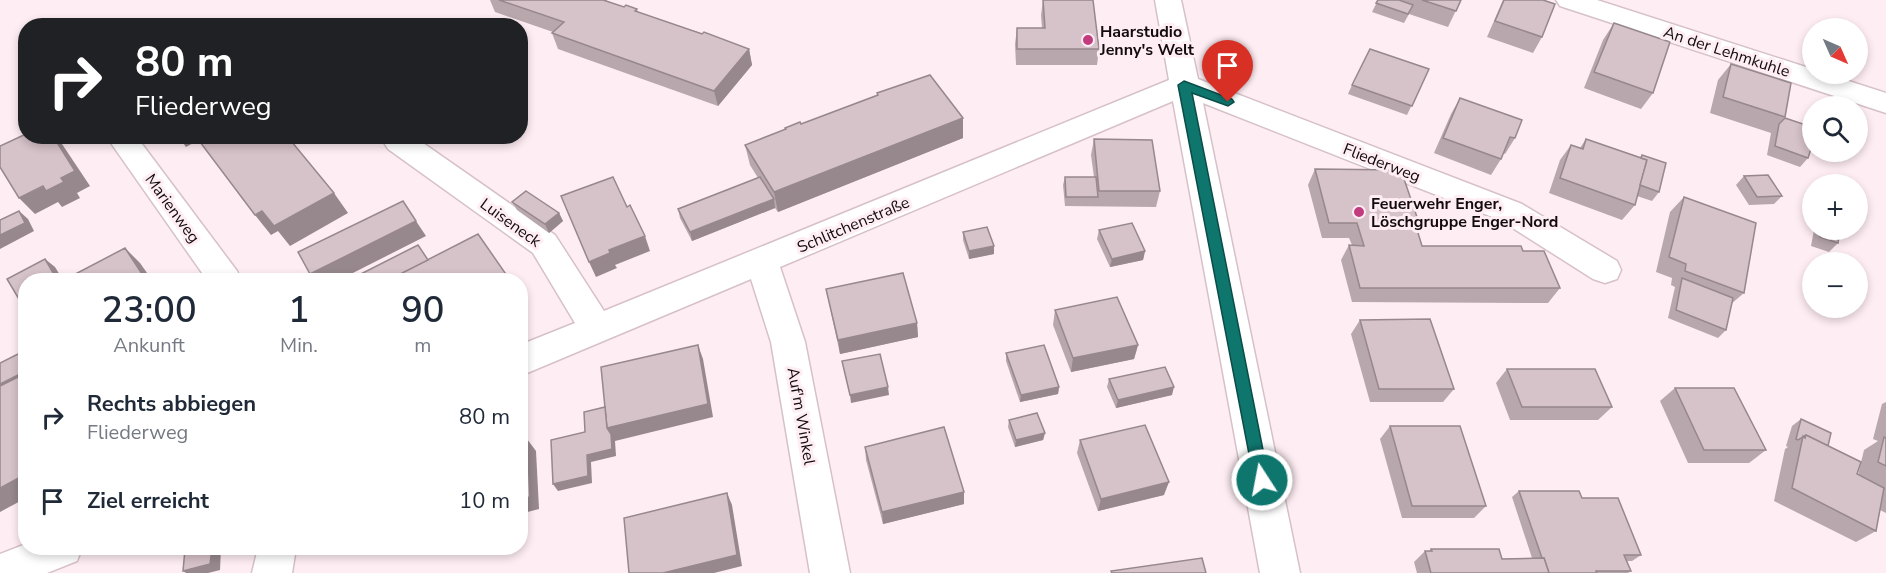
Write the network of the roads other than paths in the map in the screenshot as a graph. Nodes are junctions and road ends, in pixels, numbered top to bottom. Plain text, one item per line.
1 (1168, 0) edge
2 (1569, 0) edge
3 (1184, 85) junction
4 (1886, 103) edge
5 (126, 144) edge
6 (402, 144) edge
7 (762, 262) junction
8 (1605, 270) dead end
9 (220, 273) edge
10 (597, 330) junction
11 (528, 358) edge
12 (45, 555) edge
13 (276, 555) edge
14 (0, 573) edge
15 (272, 573) edge
16 (830, 573) edge
17 (1280, 573) edge

1 - 3 street
2 - 4 street, An der Lehmkuhle
3 - 7 street, Schlitchenstraße
3 - 8 street, Fliederweg
3 - 17 street
5 - 9 street, Marienweg
6 - 10 street, Luiseneck
7 - 10 street, Schlitchenstraße
7 - 16 street, Auf'm Winkel
10 - 11 street, Schlitchenstraße
12 - 14 street
13 - 15 street

